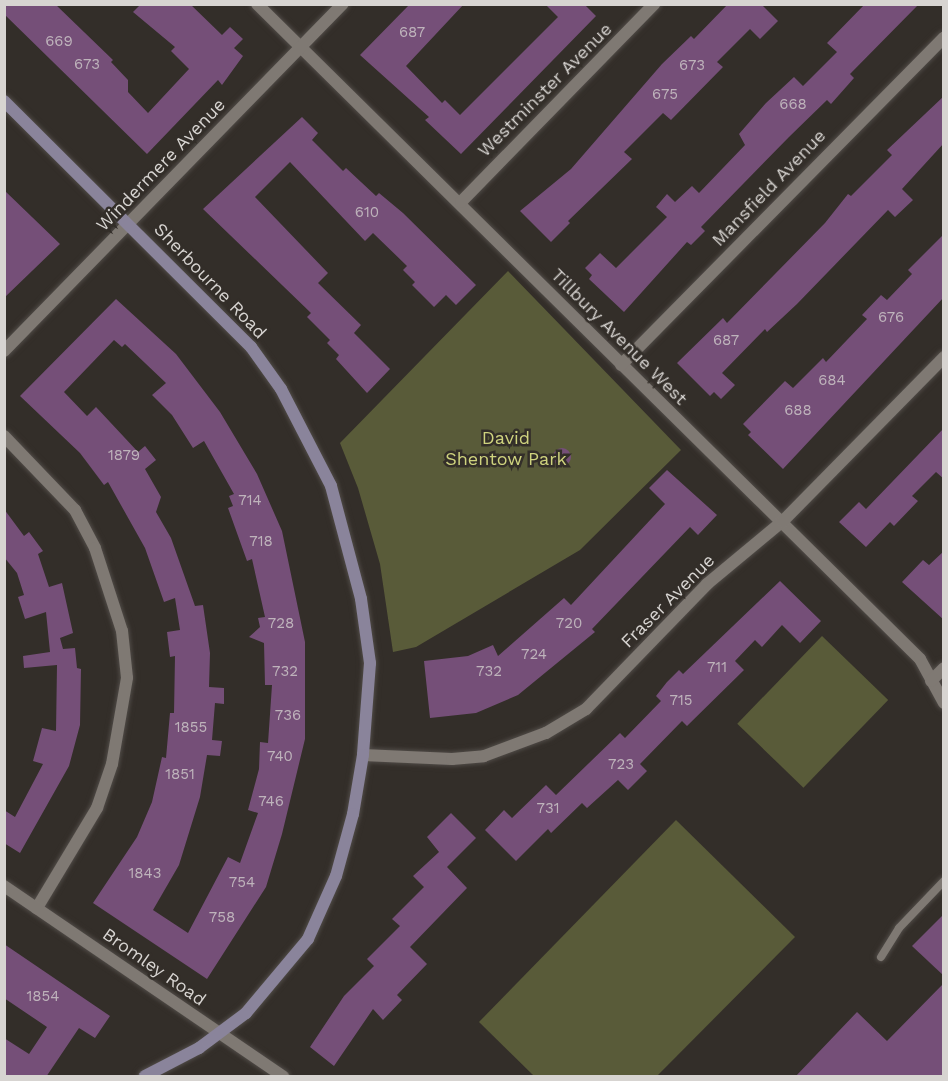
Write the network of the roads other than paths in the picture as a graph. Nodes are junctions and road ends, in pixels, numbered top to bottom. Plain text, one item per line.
1 (257, 4) edge
2 (344, 4) edge
3 (654, 4) edge
4 (944, 37) edge
5 (301, 48) junction
6 (4, 101) edge
7 (460, 202) junction
8 (129, 224) junction
9 (4, 351) edge
10 (944, 357) edge
11 (621, 365) junction
12 (4, 436) edge
13 (783, 521) junction
14 (944, 668) edge
15 (931, 681) junction
16 (944, 703) edge
17 (363, 756) junction
18 (944, 881) edge
19 (4, 886) edge
20 (37, 908) junction
21 (880, 957) dead end
22 (219, 1034) junction
23 (146, 1077) edge
24 (284, 1077) edge

1 - 5 street, Tillbury Avenue West
2 - 5 street, Windermere Avenue
3 - 7 street, Westminster Avenue
4 - 11 street, Mansfield Avenue
5 - 7 street, Tillbury Avenue West
5 - 8 street, Windermere Avenue
6 - 8 street, Sherbourne Road
7 - 11 street, Tillbury Avenue West
8 - 9 street, Windermere Avenue
8 - 17 street, Sherbourne Road
10 - 13 street, Fraser Avenue
11 - 13 street, Tillbury Avenue West
12 - 20 street
13 - 15 street, Tillbury Avenue West
13 - 17 street, Fraser Avenue
14 - 15 street
15 - 16 street, Tillbury Avenue West
17 - 22 street, Sherbourne Road
18 - 21 lane
19 - 20 street, Bromley Road
20 - 22 street, Bromley Road
22 - 23 street, Sherbourne Road
22 - 24 street, Bromley Road

